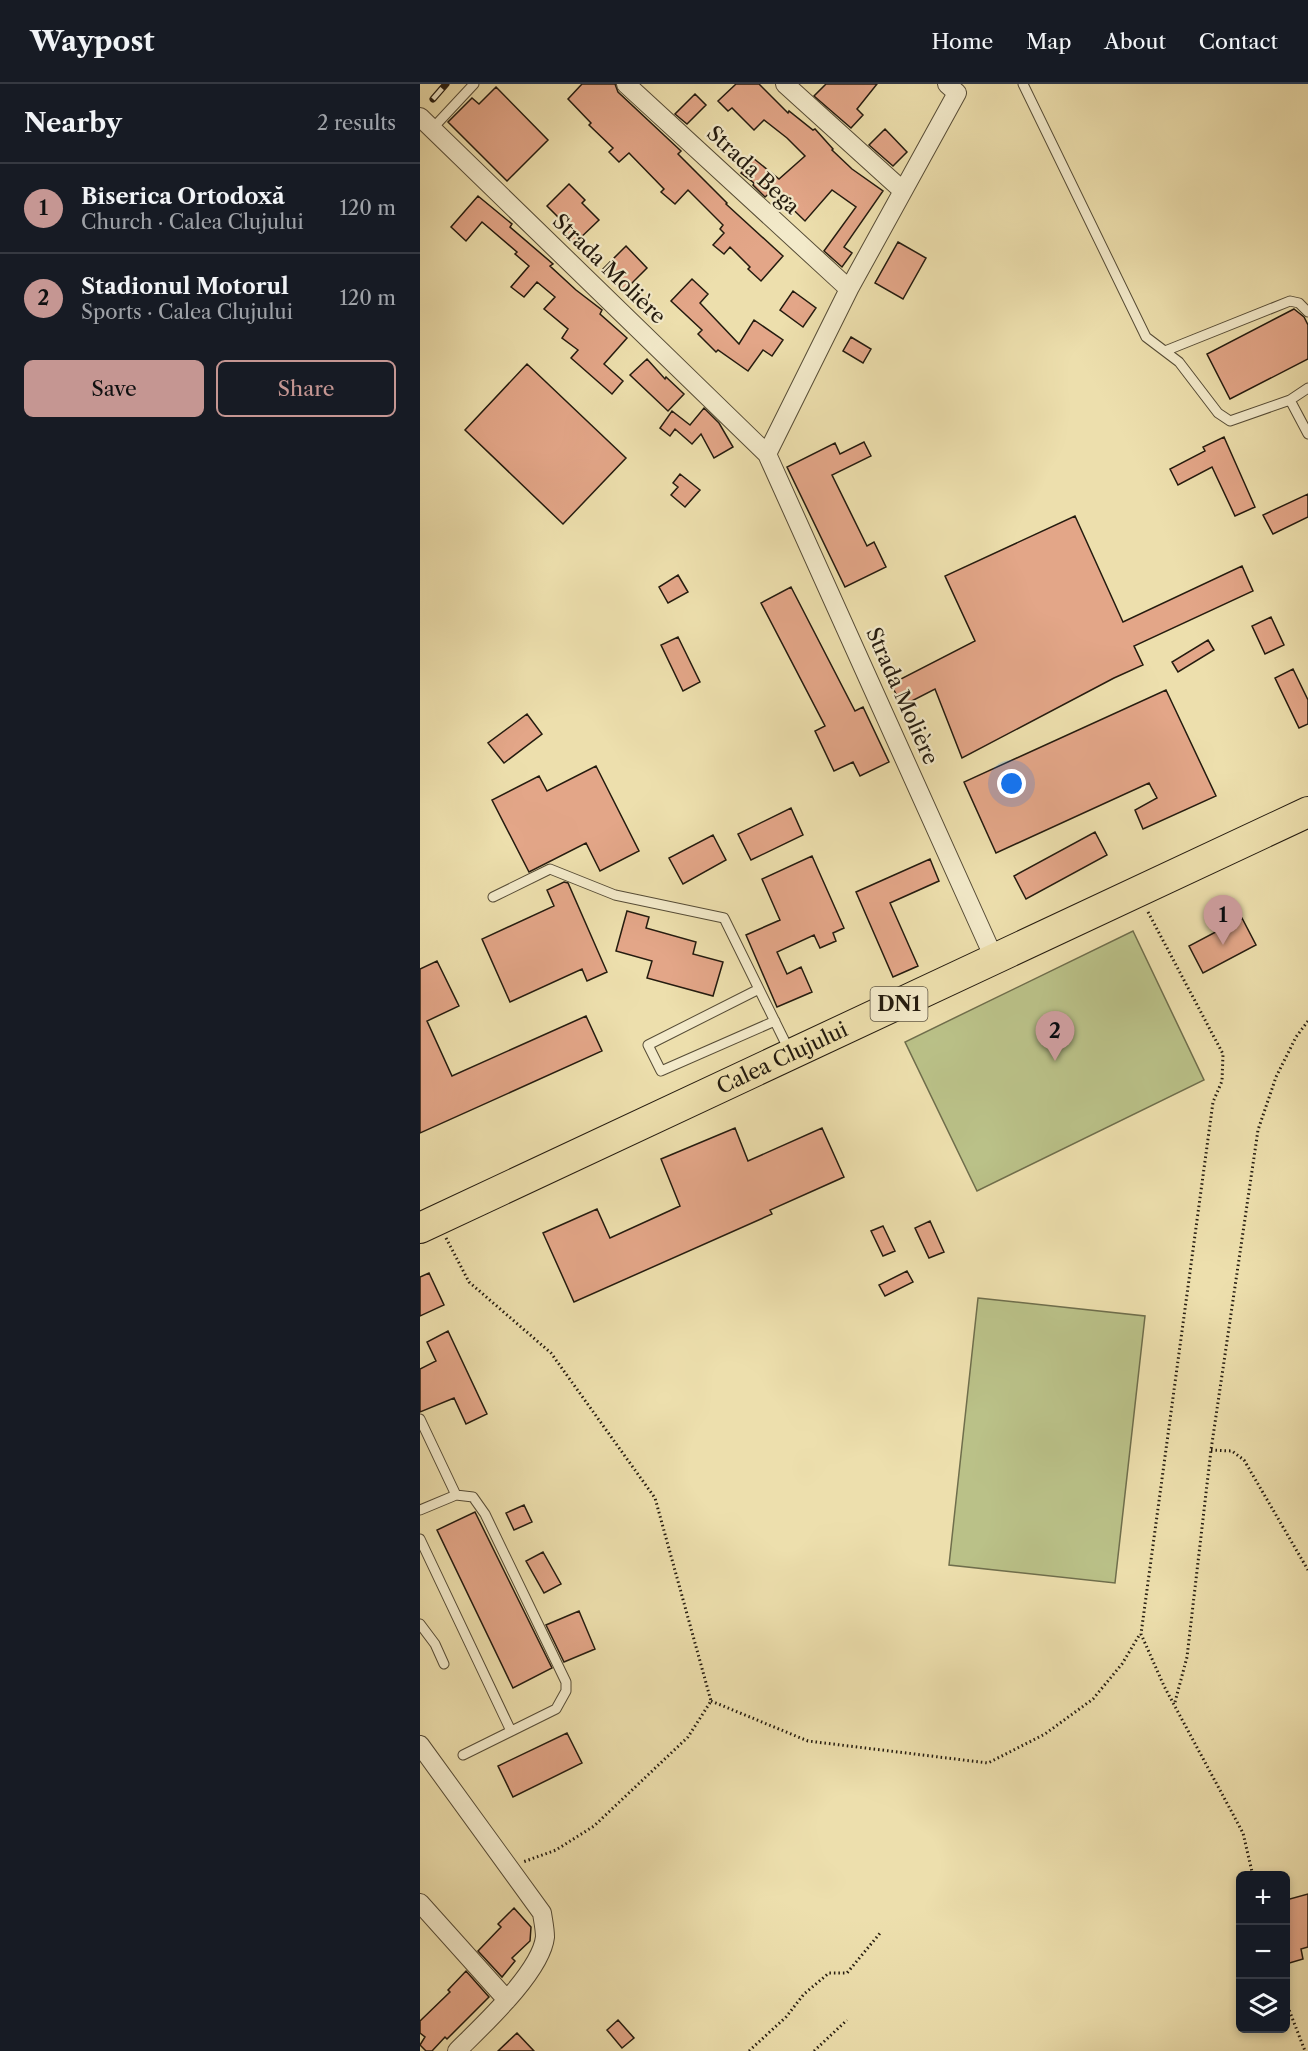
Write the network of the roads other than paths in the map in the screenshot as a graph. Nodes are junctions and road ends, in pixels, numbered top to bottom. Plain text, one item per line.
1 (474, 84) edge
2 (626, 84) edge
3 (785, 84) edge
4 (1023, 84) edge
5 (952, 89) edge
6 (426, 123) edge
7 (902, 190) junction
8 (849, 290) junction
9 (1308, 312) edge
10 (1165, 351) junction
11 (1308, 388) edge
12 (1290, 400) junction
13 (1308, 435) edge
14 (768, 454) junction
15 (1308, 812) edge
16 (493, 897) dead end
17 (994, 958) junction
18 (759, 989) junction
19 (775, 1021) junction
20 (792, 1054) junction
21 (428, 1224) edge
22 (420, 1419) edge
23 (456, 1495) junction
24 (420, 1510) edge
25 (420, 1539) edge
26 (420, 1624) edge
27 (444, 1664) dead end
28 (511, 1731) junction
29 (420, 1745) edge
30 (463, 1755) dead end
31 (420, 1903) edge
32 (507, 2000) junction
33 (457, 2051) edge

1 - 6 lane
2 - 8 street, Strada Bega
3 - 7 street
4 - 10 lane
5 - 7 street
6 - 14 street, Strada Molière
7 - 8 street
8 - 14 street
9 - 10 lane
10 - 12 lane
11 - 12 lane
12 - 13 lane
14 - 17 street, Strada Molière
15 - 17 main road, Calea Clujului / DN1
16 - 18 lane
17 - 20 main road, Calea Clujului / DN1
18 - 19 lane
18 - 19 lane
19 - 20 lane
20 - 21 main road, Calea Clujului / DN1
22 - 23 lane
23 - 24 lane
23 - 28 lane
25 - 28 lane
26 - 27 lane
28 - 30 lane
29 - 32 street
31 - 32 street
32 - 33 street

